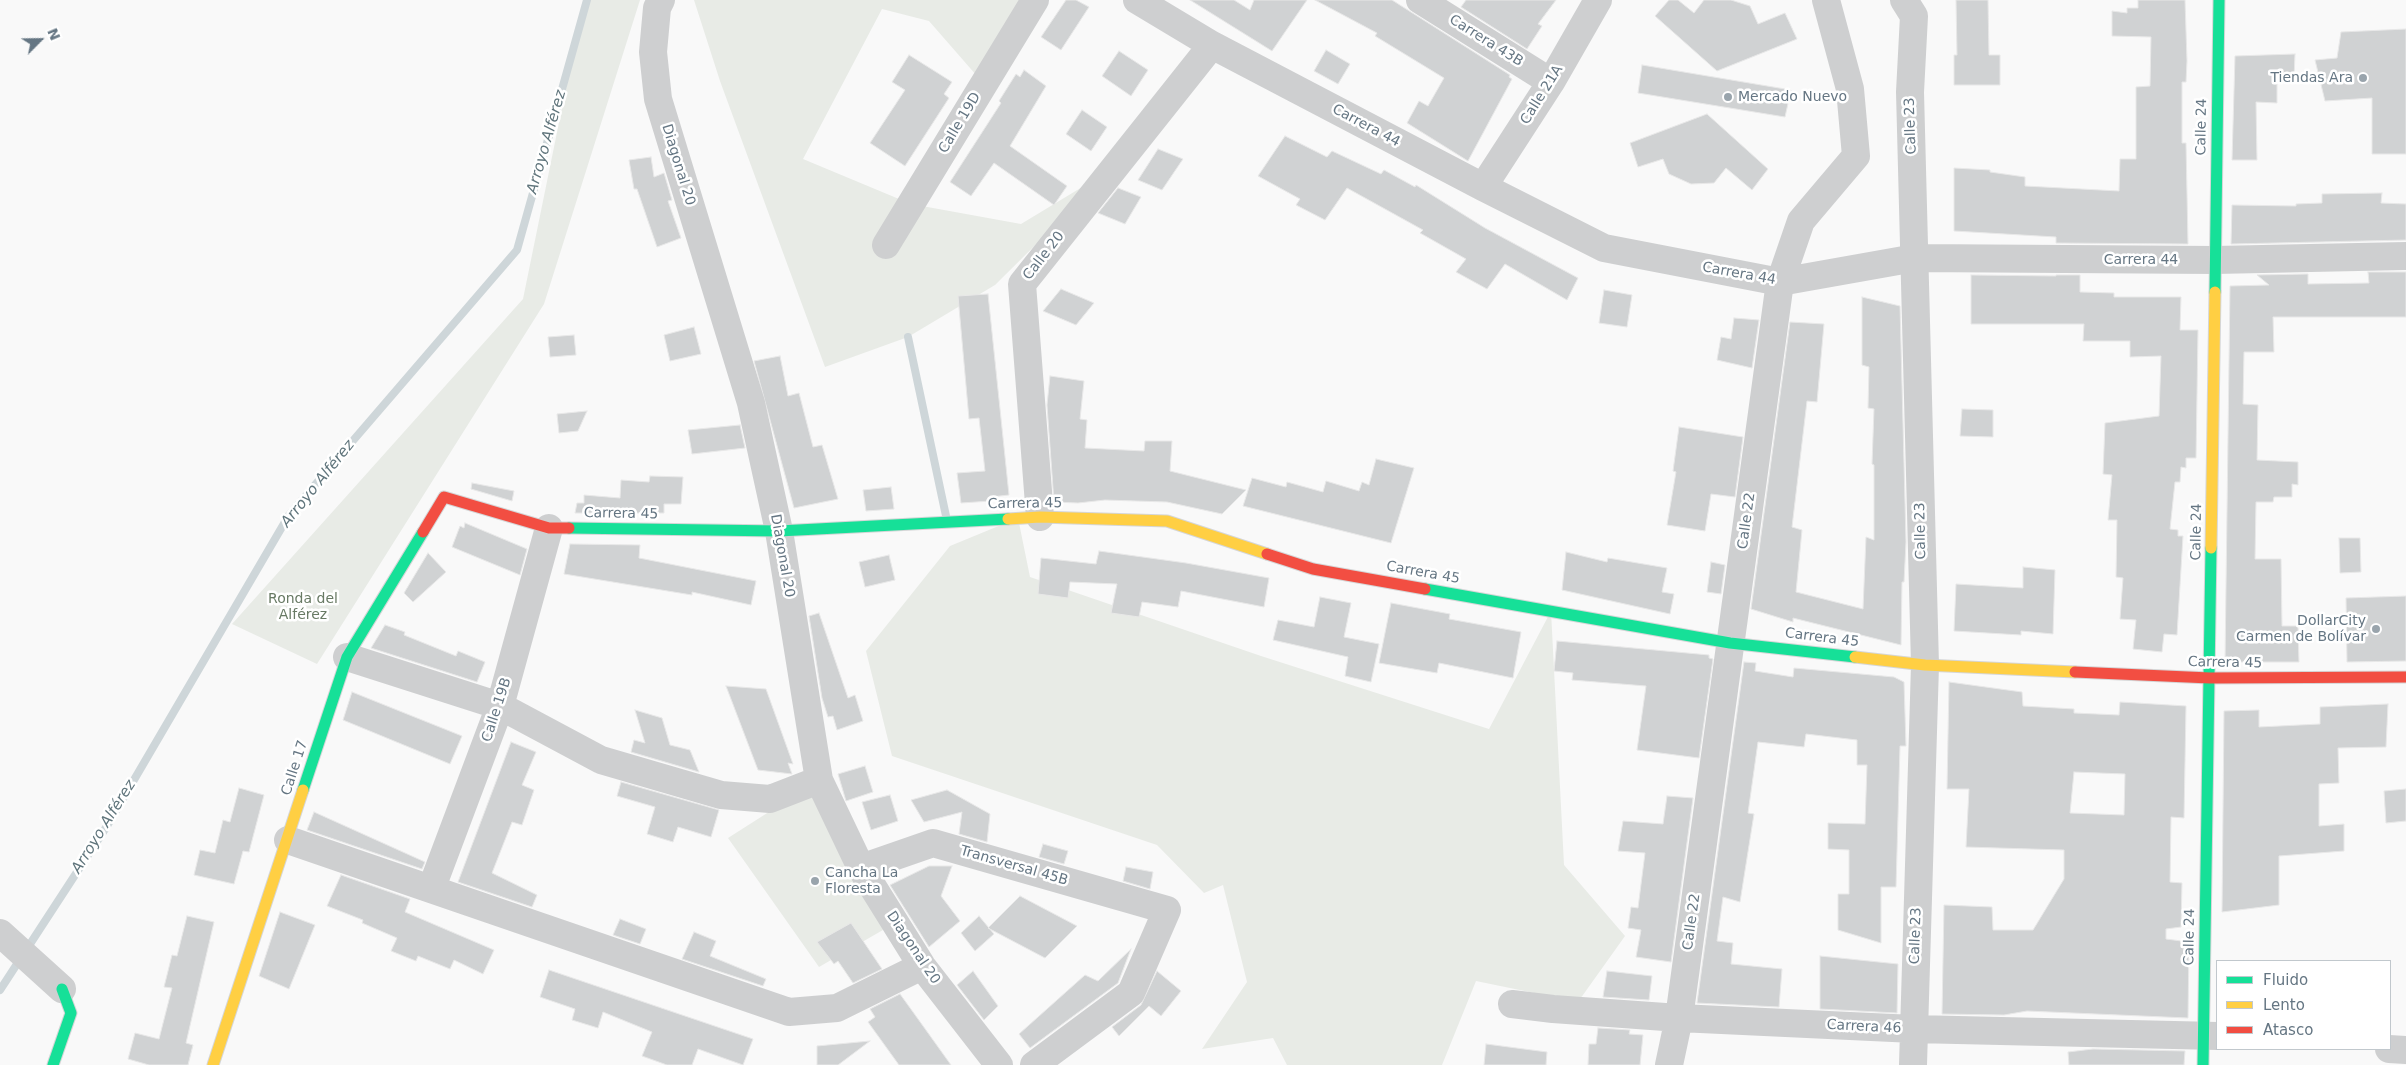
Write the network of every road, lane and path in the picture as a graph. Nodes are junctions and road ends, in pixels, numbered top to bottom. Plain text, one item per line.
1 (1035, 0) edge
2 (1137, 0) edge
3 (1420, 0) edge
4 (1598, 0) edge
5 (1826, 0) edge
6 (1904, 0) edge
7 (2219, 0) edge
8 (659, 4) edge
9 (1212, 45) junction
10 (1551, 82) junction
11 (1483, 188) junction
12 (886, 246) dead end
13 (2406, 256) edge
14 (1915, 258) junction
15 (2215, 260) junction
16 (1780, 282) junction
17 (444, 497) joint
18 (1040, 516) junction
19 (549, 528) junction
20 (779, 531) junction
21 (1730, 642) junction
22 (347, 657) junction
23 (1925, 665) junction
24 (2406, 677) edge
25 (2210, 678) junction
26 (500, 706) junction
27 (819, 780) junction
28 (288, 840) junction
29 (861, 868) junction
30 (432, 887) junction
31 (0, 933) edge
32 (922, 966) junction
33 (62, 990) joint
34 (1512, 1004) dead end
35 (1679, 1018) junction
36 (1914, 1029) junction
37 (2210, 1036) edge
38 (2391, 1049) edge
39 (2406, 1050) edge
40 (53, 1065) edge
41 (213, 1065) edge
42 (999, 1065) edge
43 (1034, 1065) edge
44 (1669, 1065) edge
45 (1913, 1065) edge
46 (2203, 1065) edge

1 - 12 street, Calle 19D
2 - 9 street, Carrera 44
3 - 10 street, Carrera 43B
4 - 10 street, Calle 21A
5 - 16 street, Calle 22
6 - 14 street, Calle 23
7 - 15 street, Calle 24
8 - 20 street, Diagonal 20
9 - 11 street, Carrera 44
9 - 18 street, Calle 20
10 - 11 street, Calle 21A
11 - 16 street, Carrera 44
13 - 15 street, Carrera 44
14 - 15 street, Carrera 44
14 - 16 street, Carrera 44
14 - 23 street, Calle 23
15 - 25 street, Calle 24
16 - 21 street, Calle 22
17 - 19 street, Carrera 45
17 - 22 street, Calle 17
18 - 20 street, Carrera 45
18 - 21 street, Carrera 45
19 - 20 street, Carrera 45
19 - 26 street, Calle 19B
20 - 27 street, Diagonal 20
21 - 23 street, Carrera 45
21 - 35 street, Calle 22
22 - 26 street
22 - 28 street, Calle 17
23 - 25 street, Carrera 45
23 - 36 street, Calle 23
24 - 25 street, Carrera 45
25 - 37 street, Calle 24
26 - 27 street
26 - 30 street, Calle 19B
27 - 29 street, Diagonal 20
28 - 30 street
28 - 41 street, Calle 17
29 - 32 street, Diagonal 20
29 - 43 street, Transversal 45B
30 - 32 street
31 - 33 street
32 - 42 street, Diagonal 20
33 - 40 street
34 - 35 street, Carrera 46
35 - 36 street, Carrera 46
35 - 44 street, Calle 22
36 - 37 street, Carrera 46
36 - 45 street, Calle 23
37 - 46 street, Calle 24
38 - 39 street

